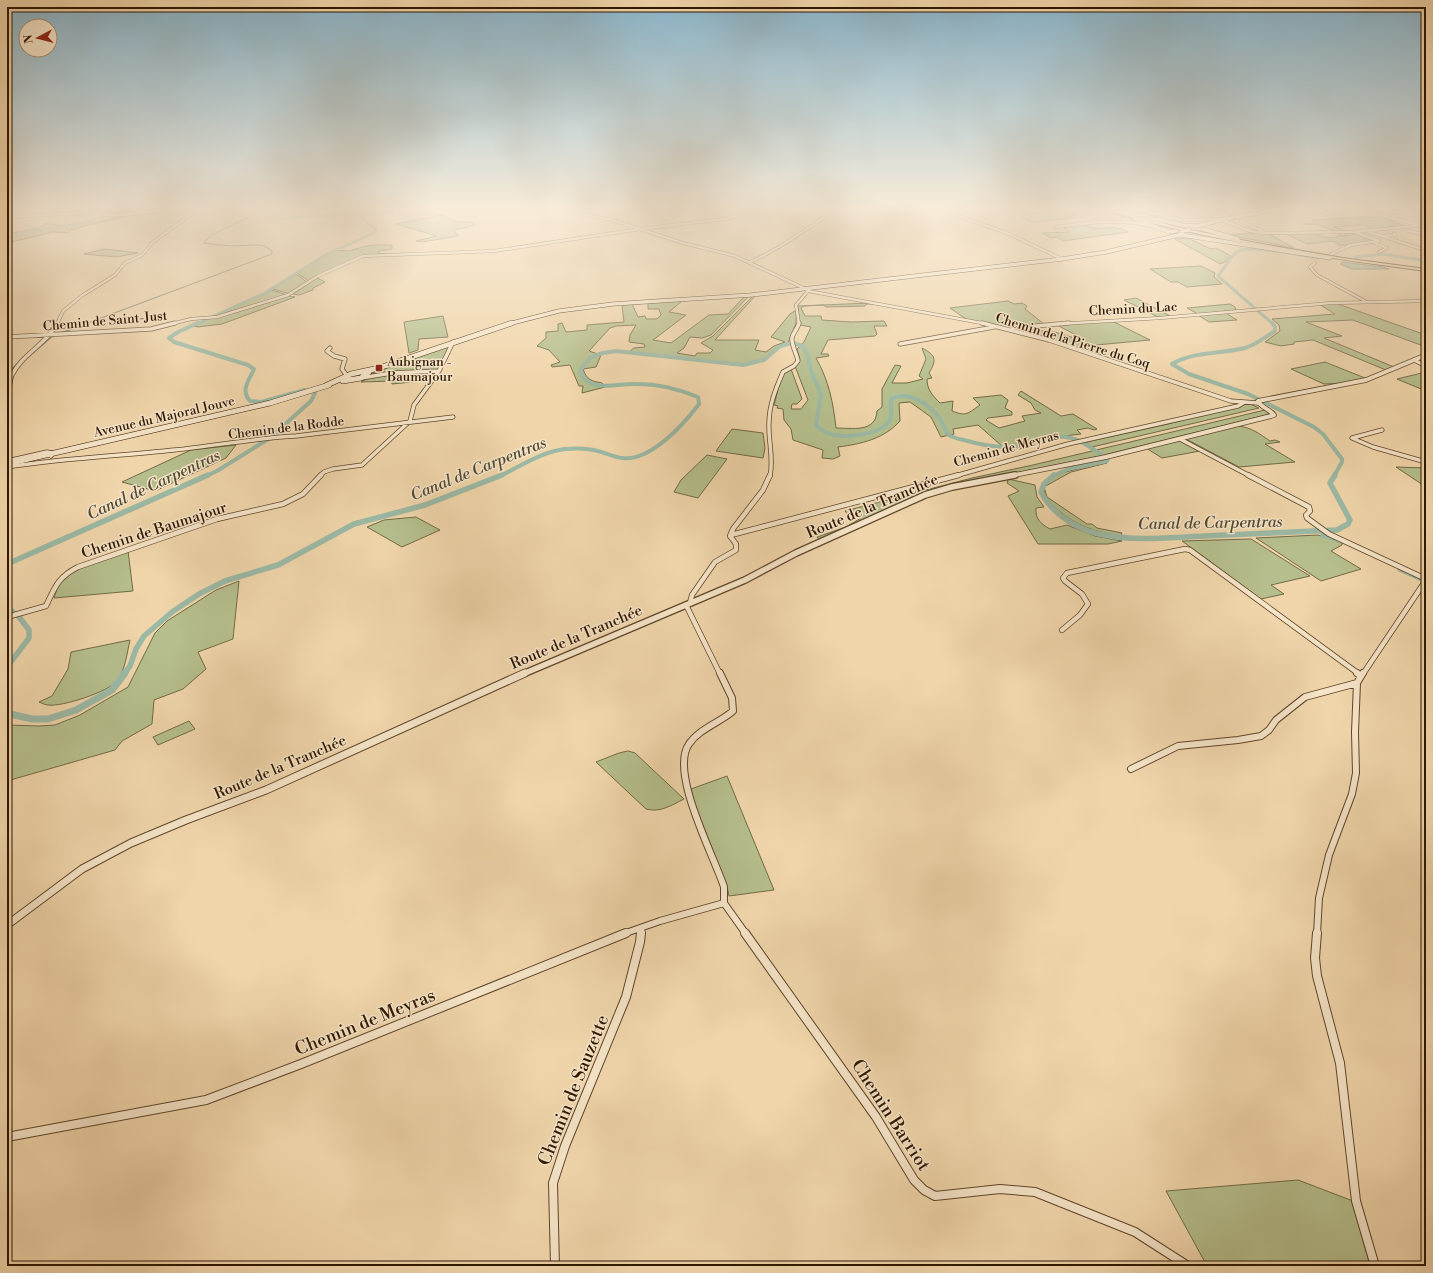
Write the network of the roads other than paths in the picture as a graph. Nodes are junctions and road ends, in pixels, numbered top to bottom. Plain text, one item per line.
1 (122, 266) edge
2 (340, 266) edge
3 (759, 266) edge
4 (1001, 266) edge
5 (1311, 266) edge
6 (1406, 266) edge
7 (1407, 266) edge
8 (1426, 269) edge
9 (797, 285) junction
10 (800, 289) junction
11 (807, 290) junction
12 (1365, 301) junction
13 (1426, 301) edge
14 (997, 326) junction
15 (1010, 329) junction
16 (51, 335) junction
17 (7, 337) edge
18 (453, 342) junction
19 (900, 344) dead end
20 (330, 348) dead end
21 (1426, 355) edge
22 (1414, 360) junction
23 (1426, 366) edge
24 (379, 368) junction
25 (343, 371) junction
26 (439, 371) junction
27 (356, 373) junction
28 (363, 376) junction
29 (349, 377) junction
30 (7, 400) edge
31 (1260, 401) junction
32 (1243, 403) junction
33 (452, 417) dead end
34 (410, 422) junction
35 (1382, 430) dead end
36 (1181, 438) junction
37 (52, 454) junction
38 (49, 460) junction
39 (1426, 462) edge
40 (7, 464) edge
41 (731, 535) junction
42 (1426, 580) edge
43 (688, 604) junction
44 (7, 617) edge
45 (1062, 630) dead end
46 (1361, 676) junction
47 (1357, 683) junction
48 (1131, 769) dead end
49 (724, 903) junction
50 (7, 925) edge
51 (641, 928) junction
52 (7, 1137) edge
53 (555, 1266) edge
54 (1188, 1266) edge
55 (1374, 1266) edge

1 - 16 street
2 - 16 street, Chemin de Saint-Just
3 - 9 street, Chemin de la Pierre du Coq
4 - 11 main road, Avenue du Majoral Jouve
5 - 12 street
6 - 8 main road
7 - 8 main road
9 - 10 street
9 - 11 street, Chemin de la Pierre du Coq
10 - 11 main road, Avenue du Majoral Jouve
10 - 18 main road, Avenue du Majoral Jouve
11 - 14 street, Chemin de la Pierre du Coq
11 - 41 street
12 - 13 street, Chemin du Lac
12 - 15 street, Chemin du Lac
14 - 15 street, Chemin de la Pierre du Coq
14 - 19 street
15 - 32 street, Chemin de la Pierre du Coq
16 - 17 street, Chemin de Saint-Just
16 - 30 street
18 - 24 main road, Avenue du Majoral Jouve
18 - 26 street
20 - 25 street
21 - 22 street
22 - 23 street
22 - 31 street
24 - 27 main road, Avenue du Majoral Jouve
24 - 28 main road, Avenue du Majoral Jouve
25 - 27 street
25 - 29 street
26 - 28 street
26 - 34 street
27 - 28 main road
27 - 29 main road, Avenue du Majoral Jouve
28 - 29 main road, Avenue du Majoral Jouve
29 - 37 main road, Avenue du Majoral Jouve
31 - 32 street, Chemin de la Pierre du Coq
31 - 36 street, Route de la Tranchée
32 - 41 street, Chemin de Meyras
33 - 34 street, Chemin de la Rodde
34 - 38 street, Chemin de la Rodde
34 - 44 street, Chemin de Baumajour
35 - 39 street
36 - 42 street
36 - 43 street, Route de la Tranchée
37 - 38 street
37 - 40 main road, Avenue du Majoral Jouve
38 - 40 street, Chemin de la Rodde
41 - 43 street
42 - 46 street
43 - 49 street
43 - 50 street, Route de la Tranchée
45 - 46 street
46 - 47 street
47 - 48 street
47 - 55 street
49 - 51 street, Chemin de Meyras
49 - 54 street, Chemin Barriot
51 - 52 street, Chemin de Meyras
51 - 53 street, Chemin de Sauzette

